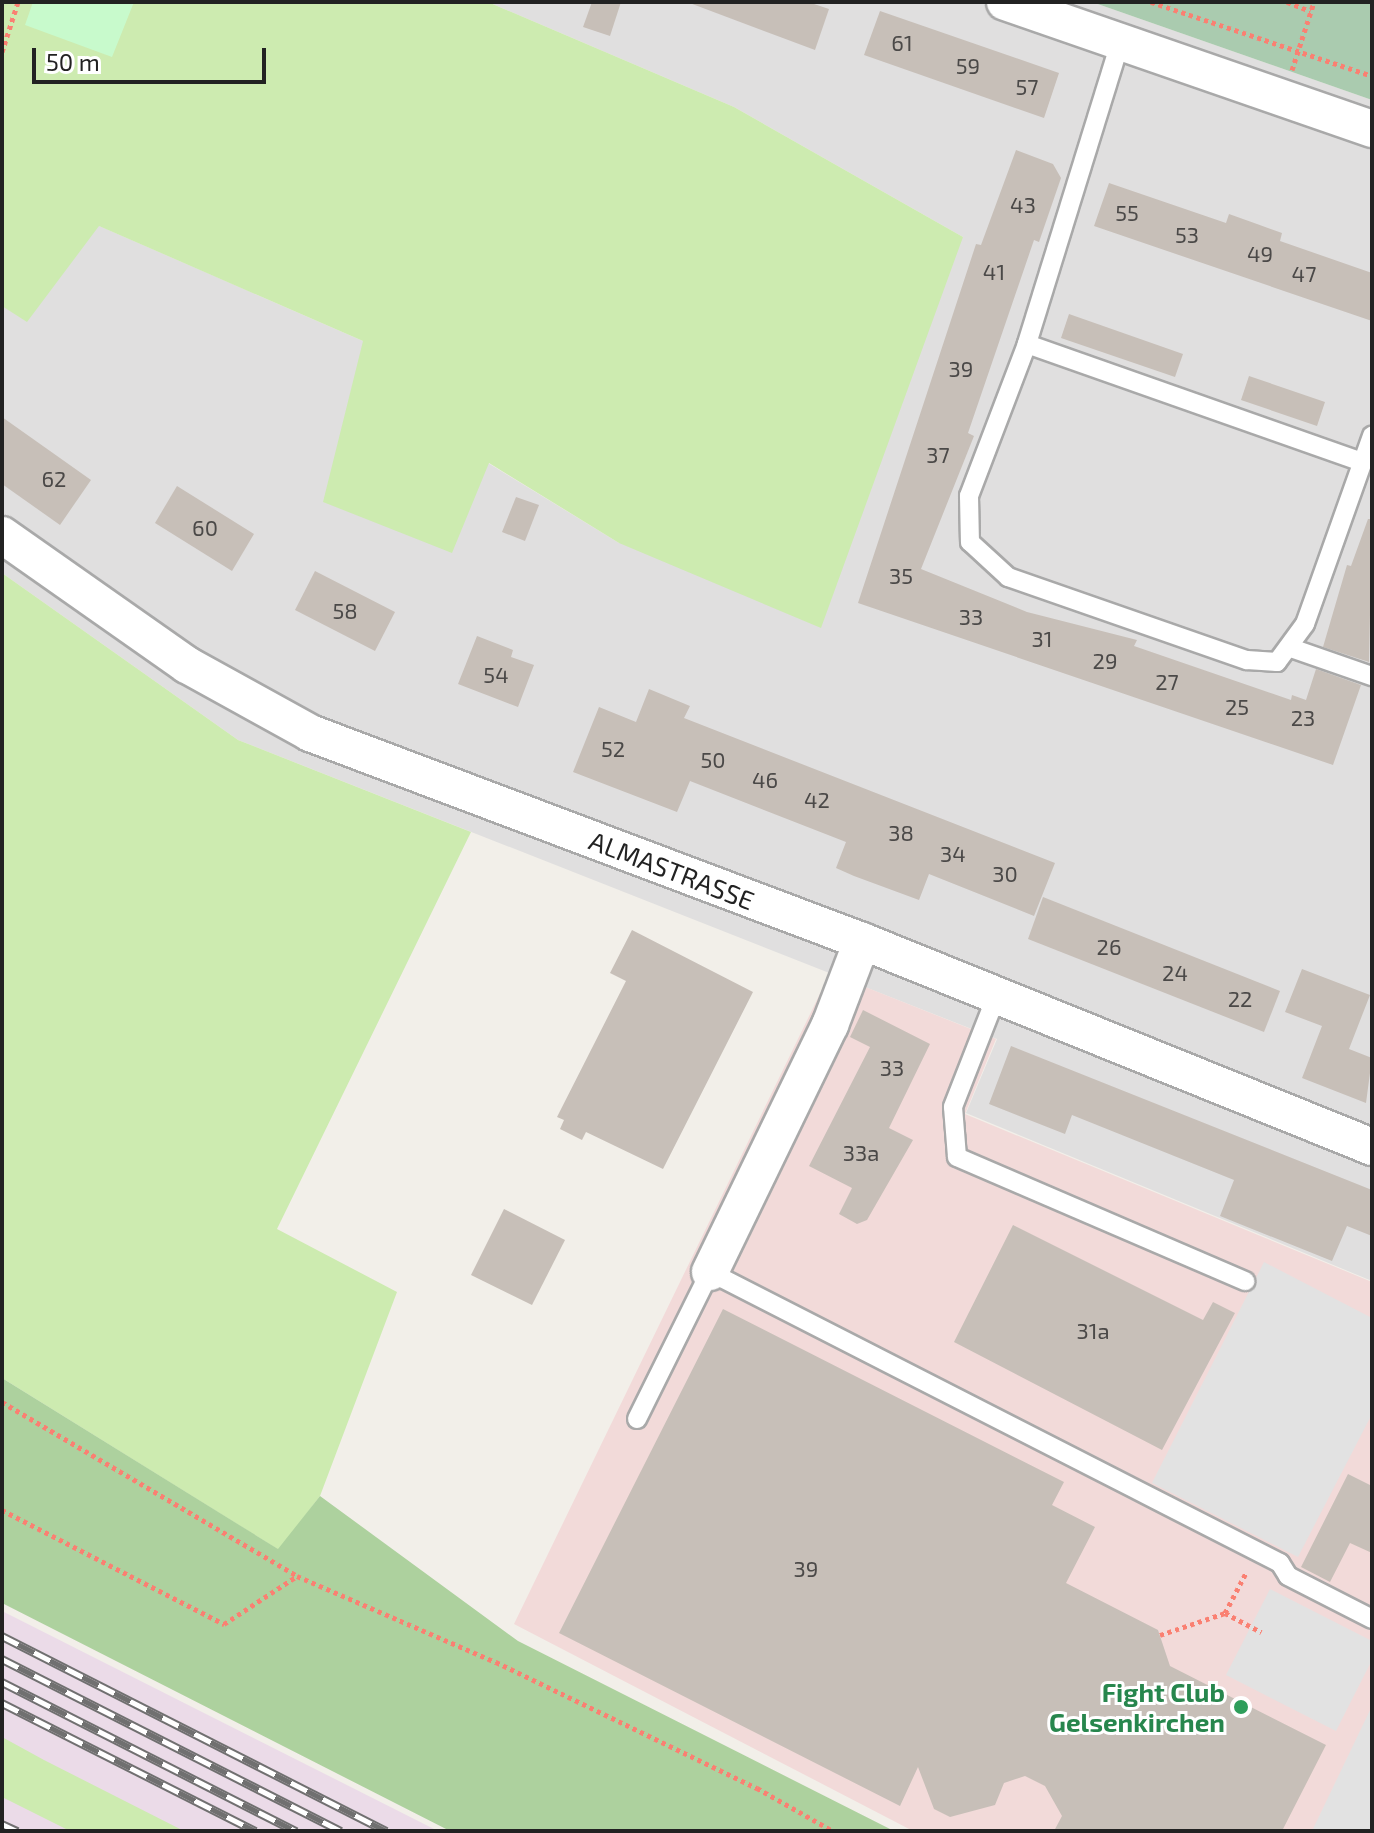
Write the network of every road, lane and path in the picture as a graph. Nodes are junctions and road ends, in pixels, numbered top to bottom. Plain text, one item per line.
1 (18, 2) edge
2 (1151, 2) edge
3 (1287, 2) edge
4 (1314, 2) edge
5 (1017, 4) edge
6 (1310, 11) junction
7 (1300, 42) dead end
8 (1120, 43) junction
9 (2, 52) edge
10 (1372, 76) edge
11 (1372, 129) edge
12 (1027, 344) junction
13 (1372, 436) edge
14 (1363, 462) junction
15 (2, 535) edge
16 (1291, 648) junction
17 (1372, 676) edge
18 (862, 941) junction
19 (996, 997) junction
20 (1372, 1147) edge
21 (710, 1272) junction
22 (1245, 1281) dead end
23 (2, 1402) edge
24 (637, 1419) dead end
25 (2, 1510) edge
26 (1257, 1553) junction
27 (297, 1576) junction
28 (1225, 1613) junction
29 (1372, 1619) edge
30 (1261, 1632) dead end
31 (1160, 1635) dead end
32 (833, 1831) edge

1 - 9 path
2 - 10 path
3 - 6 path
4 - 6 path
5 - 8 street
6 - 7 path
8 - 11 street
8 - 12 lane
12 - 14 lane
12 - 16 lane
13 - 14 lane
14 - 16 lane
15 - 18 street, ALMASTRASSE
16 - 17 lane
18 - 19 street, ALMASTRASSE
18 - 21 street
19 - 20 street, ALMASTRASSE
19 - 22 lane
21 - 24 lane
21 - 26 lane
23 - 27 path
25 - 27 path
26 - 28 path
26 - 29 lane
27 - 32 path
28 - 30 path
28 - 31 path

